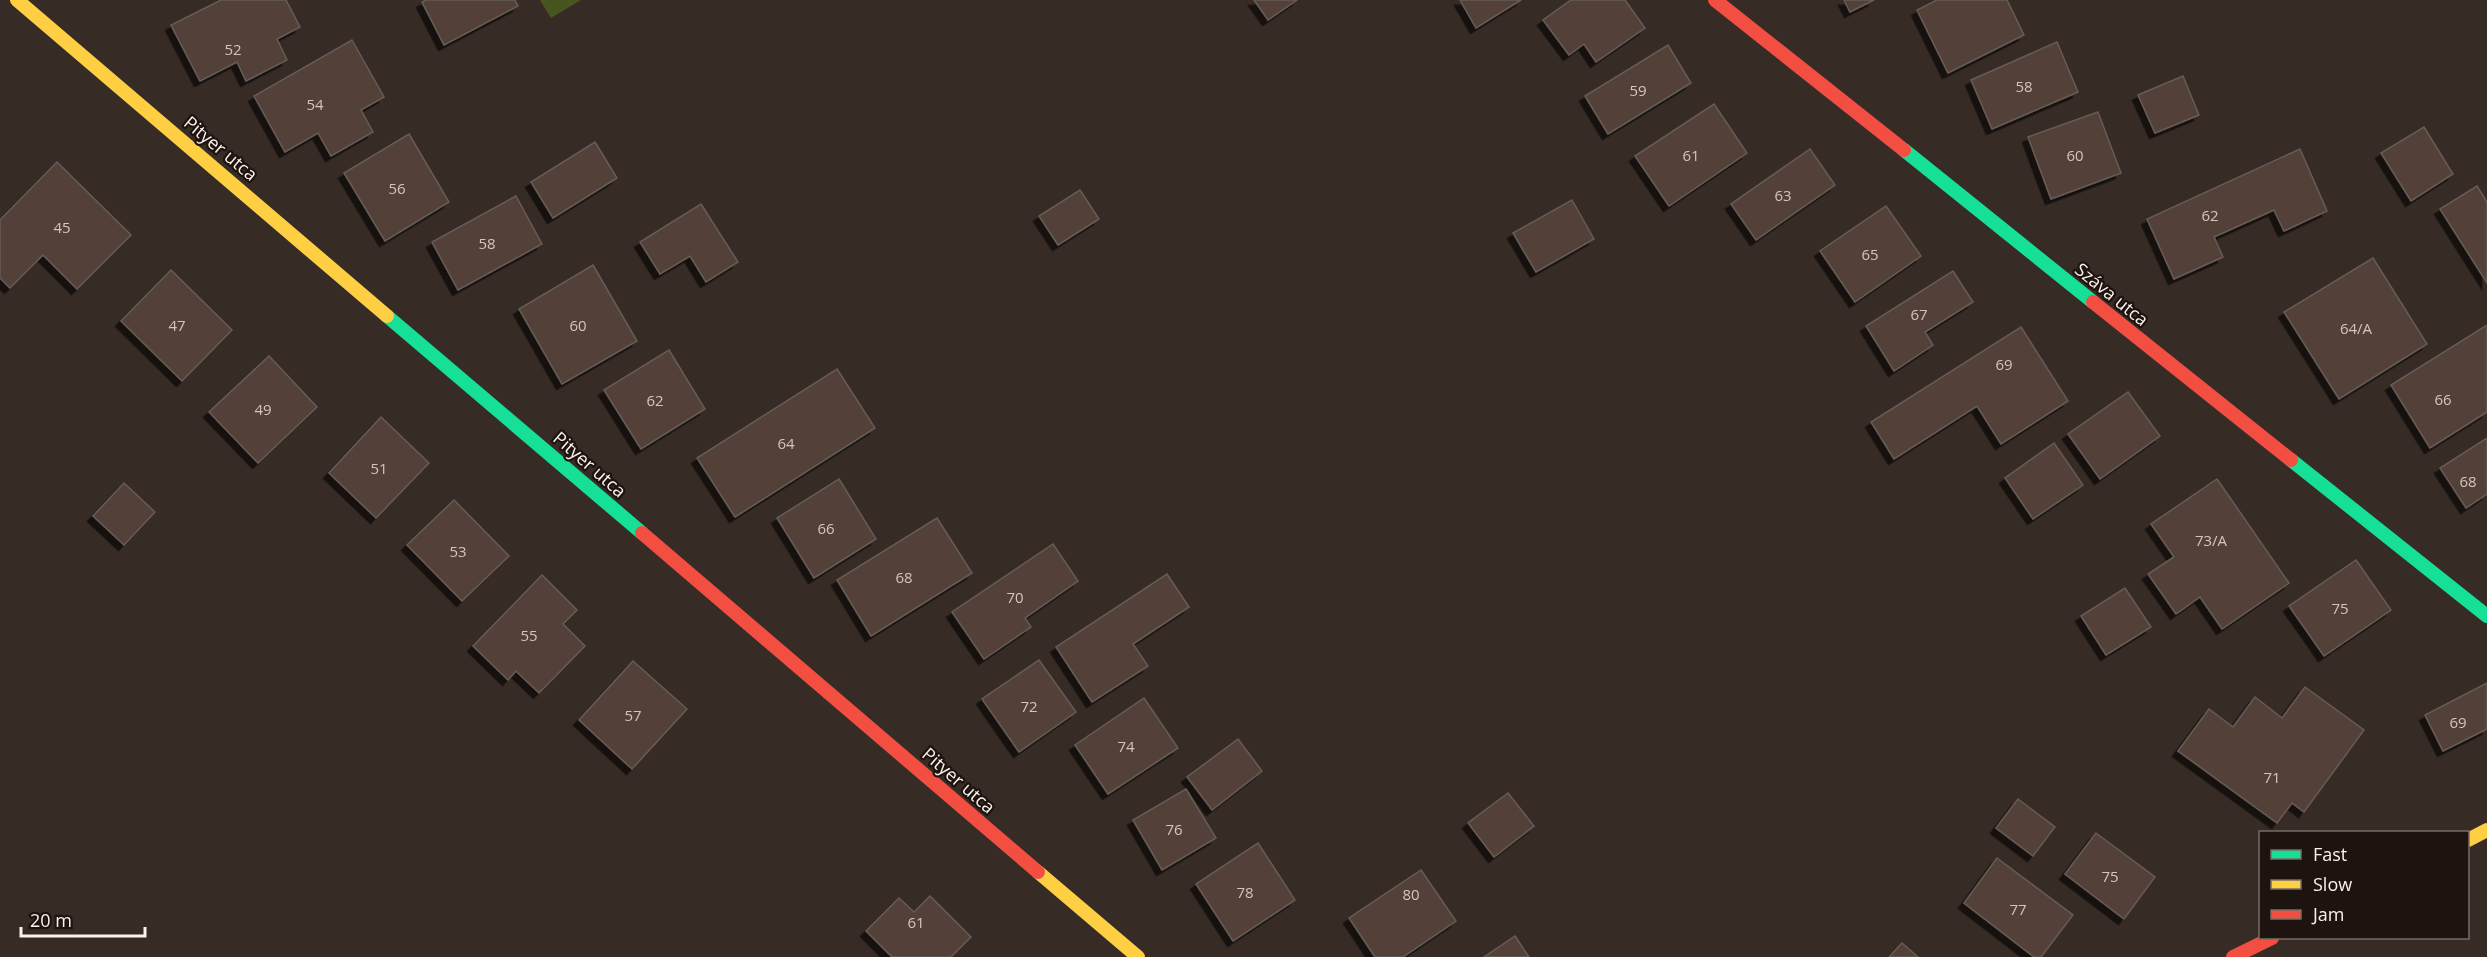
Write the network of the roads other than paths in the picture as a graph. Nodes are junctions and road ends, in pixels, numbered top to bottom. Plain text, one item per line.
1 (17, 0) edge
2 (1715, 0) edge
3 (2487, 616) edge
4 (2487, 830) edge
5 (2469, 839) edge
6 (2270, 939) edge
7 (1138, 957) edge
8 (2233, 957) edge

1 - 7 street, Pityer utca
2 - 3 street, Száva utca
4 - 5 street
6 - 8 street

